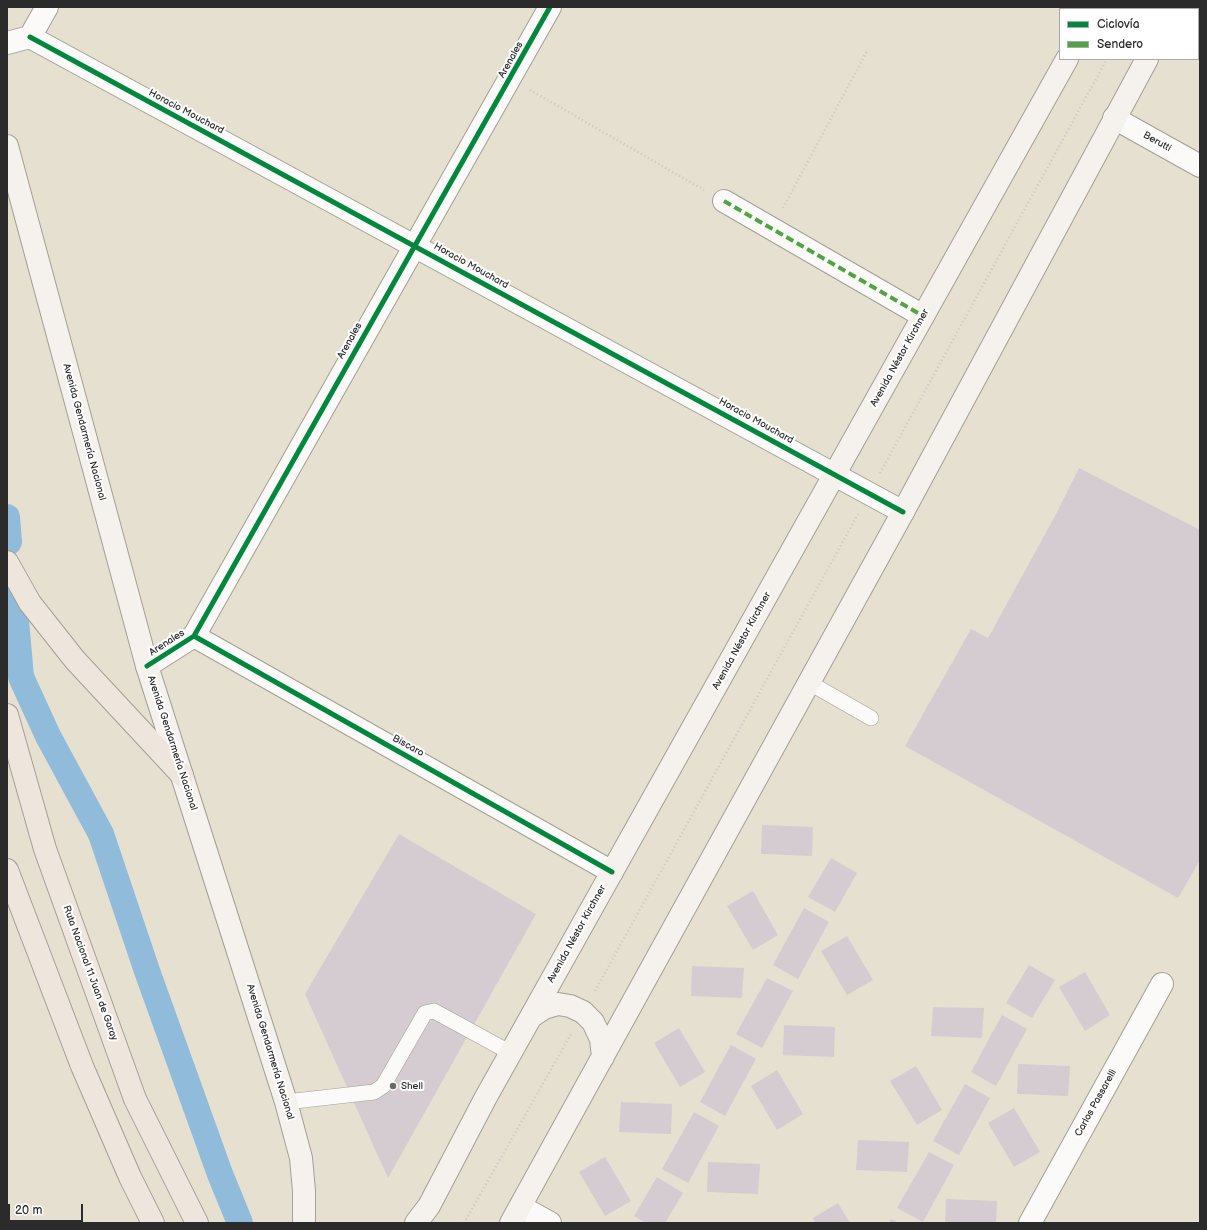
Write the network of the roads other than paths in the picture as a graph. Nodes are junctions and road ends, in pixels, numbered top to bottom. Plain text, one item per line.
1 (47, 7) edge
2 (550, 7) edge
3 (30, 37) junction
4 (7, 43) edge
5 (1066, 60) edge
6 (1146, 60) edge
7 (1114, 118) junction
8 (7, 146) edge
9 (1200, 166) edge
10 (724, 202) road end
11 (414, 246) junction
12 (923, 316) junction
13 (836, 474) junction
14 (903, 512) junction
15 (7, 562) edge
16 (194, 636) junction
17 (147, 666) junction
18 (808, 682) junction
19 (7, 715) edge
20 (871, 718) dead end
21 (182, 775) junction
22 (7, 870) edge
23 (612, 872) junction
24 (1162, 984) dead end
25 (532, 1016) junction
26 (511, 1053) junction
27 (603, 1057) junction
28 (286, 1102) junction
29 (428, 1214) edge
30 (516, 1215) edge
31 (153, 1223) edge
32 (197, 1223) edge
33 (304, 1223) edge
34 (416, 1223) edge
35 (550, 1223) edge
36 (1030, 1223) edge

1 - 3 street
2 - 11 street, Arenales
3 - 4 street
3 - 11 street, Horacio Mouchard
5 - 12 main road, Avenida Néstor Kirchner
6 - 7 main road
7 - 9 street, Berutti
7 - 14 main road
8 - 17 main road, Avenida Gendarmería Nacional
10 - 12 street
11 - 13 street, Horacio Mouchard
11 - 16 street, Arenales
12 - 13 main road, Avenida Néstor Kirchner
13 - 14 street, Horacio Mouchard
13 - 23 main road, Avenida Néstor Kirchner
14 - 18 main road
15 - 21 highway
16 - 17 street, Arenales
16 - 23 street, Biscaro
17 - 21 main road, Avenida Gendarmería Nacional
18 - 20 lane
18 - 27 main road
19 - 32 highway, Ruta Nacional 11 Juan de Garay
21 - 28 main road, Avenida Gendarmería Nacional
22 - 31 highway
23 - 25 main road, Avenida Néstor Kirchner
24 - 36 street, Carlos Passarelli
25 - 26 main road, Avenida Néstor Kirchner
25 - 27 main road
26 - 28 lane
26 - 29 main road, Avenida Néstor Kirchner
27 - 30 main road
28 - 33 main road, Avenida Gendarmería Nacional
29 - 34 main road, Avenida Néstor Kirchner
30 - 35 street

